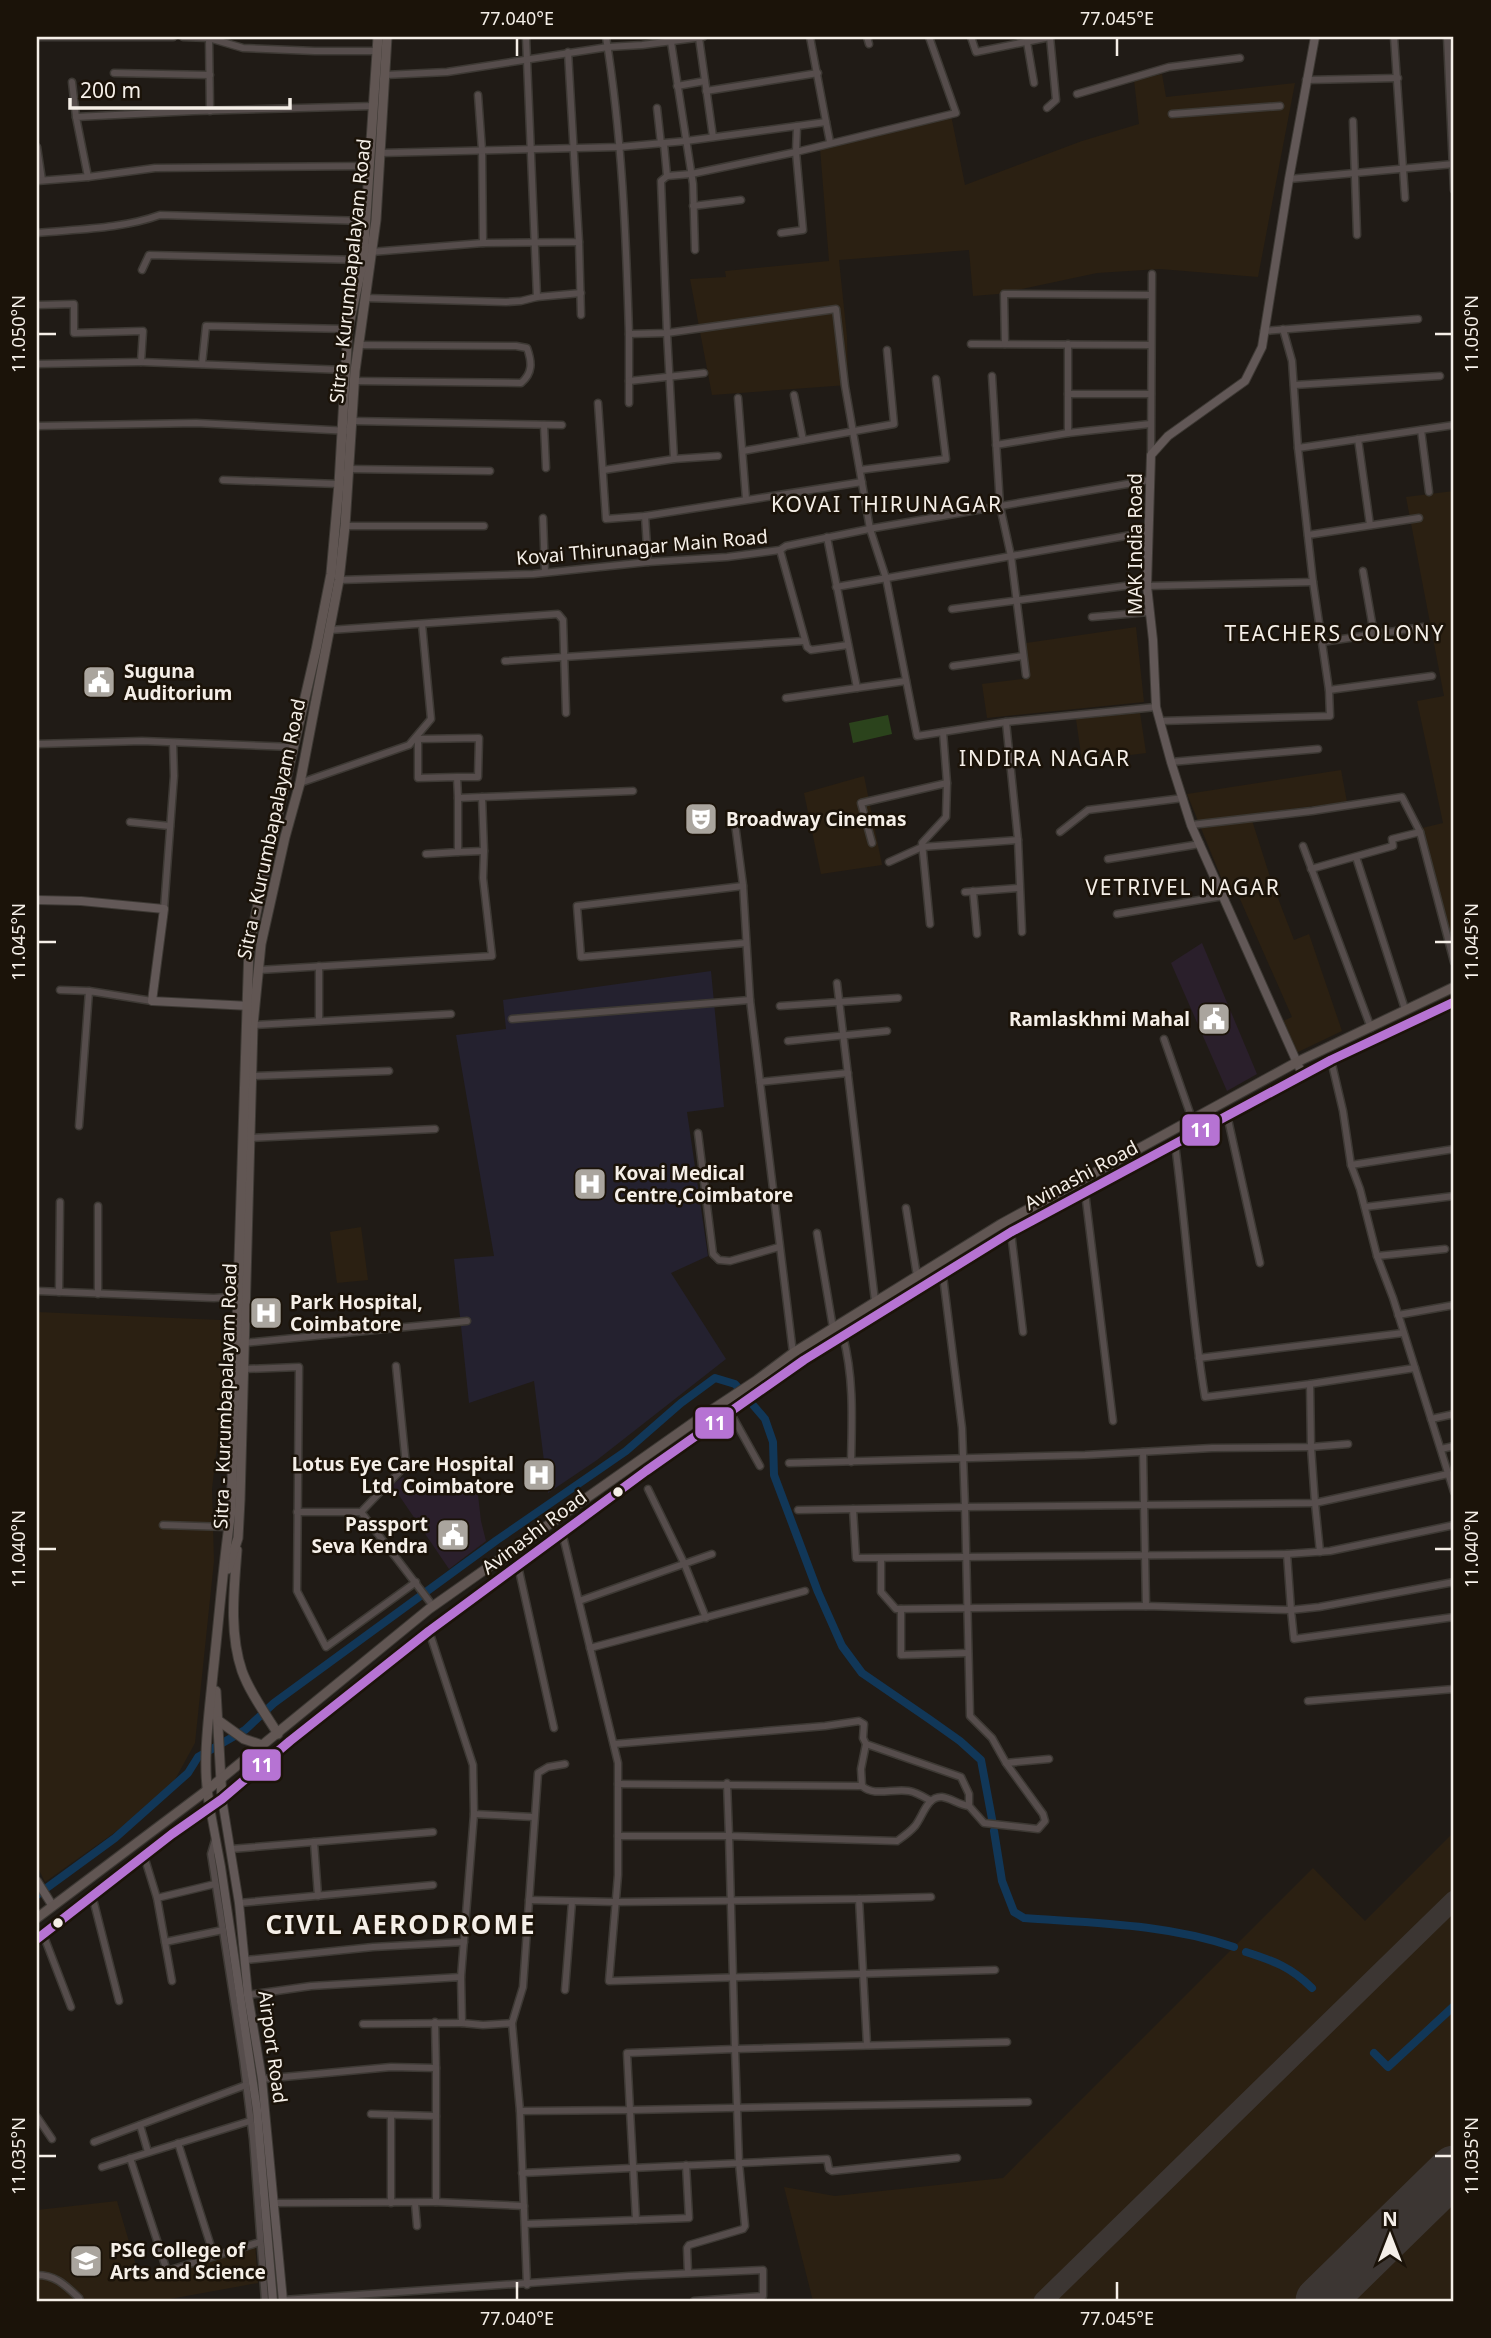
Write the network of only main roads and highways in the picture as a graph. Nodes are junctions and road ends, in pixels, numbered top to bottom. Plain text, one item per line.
1 (378, 37) edge
2 (387, 37) edge
3 (348, 427) junction
4 (1454, 987) edge
5 (1454, 1002) edge
6 (250, 1006) junction
7 (241, 1296) junction
8 (734, 1405) junction
9 (233, 1533) junction
10 (432, 1607) junction
11 (439, 1623) junction
12 (219, 1724) junction
13 (275, 1730) junction
14 (262, 1745) junction
15 (220, 1779) junction
16 (206, 1791) junction
17 (222, 1799) junction
18 (210, 1808) junction
19 (37, 1918) edge
20 (40, 1937) edge

1 - 3 main road
2 - 3 main road, Sitra - Kurumbapalayam Road
3 - 6 main road
3 - 6 main road, Sitra - Kurumbapalayam Road
4 - 8 main road, Avinashi Road
5 - 8 main road, Avinashi Road
6 - 7 main road, Sitra - Kurumbapalayam Road
6 - 7 main road, Sitra - Kurumbapalayam Road
7 - 9 main road, Sitra - Kurumbapalayam Road
7 - 9 main road, Sitra - Kurumbapalayam Road
8 - 10 main road, Avinashi Road
8 - 11 main road, Avinashi Road
9 - 12 main road, Sitra - Kurumbapalayam Road
9 - 13 main road
9 - 16 main road, Sitra - Kurumbapalayam Road
10 - 11 main road
10 - 13 main road, Avinashi Road
11 - 17 main road, Avinashi Road
12 - 14 main road
12 - 15 main road, Sitra - Kurumbapalayam Road
13 - 14 main road, Avinashi Road
14 - 15 main road, Avinashi Road
15 - 16 main road, Avinashi Road
15 - 17 main road, Sitra - Kurumbapalayam Road
16 - 18 main road, Sitra - Kurumbapalayam Road
16 - 19 main road, Avinashi Road
17 - 18 main road, Avinashi Road
18 - 20 main road, Avinashi Road

